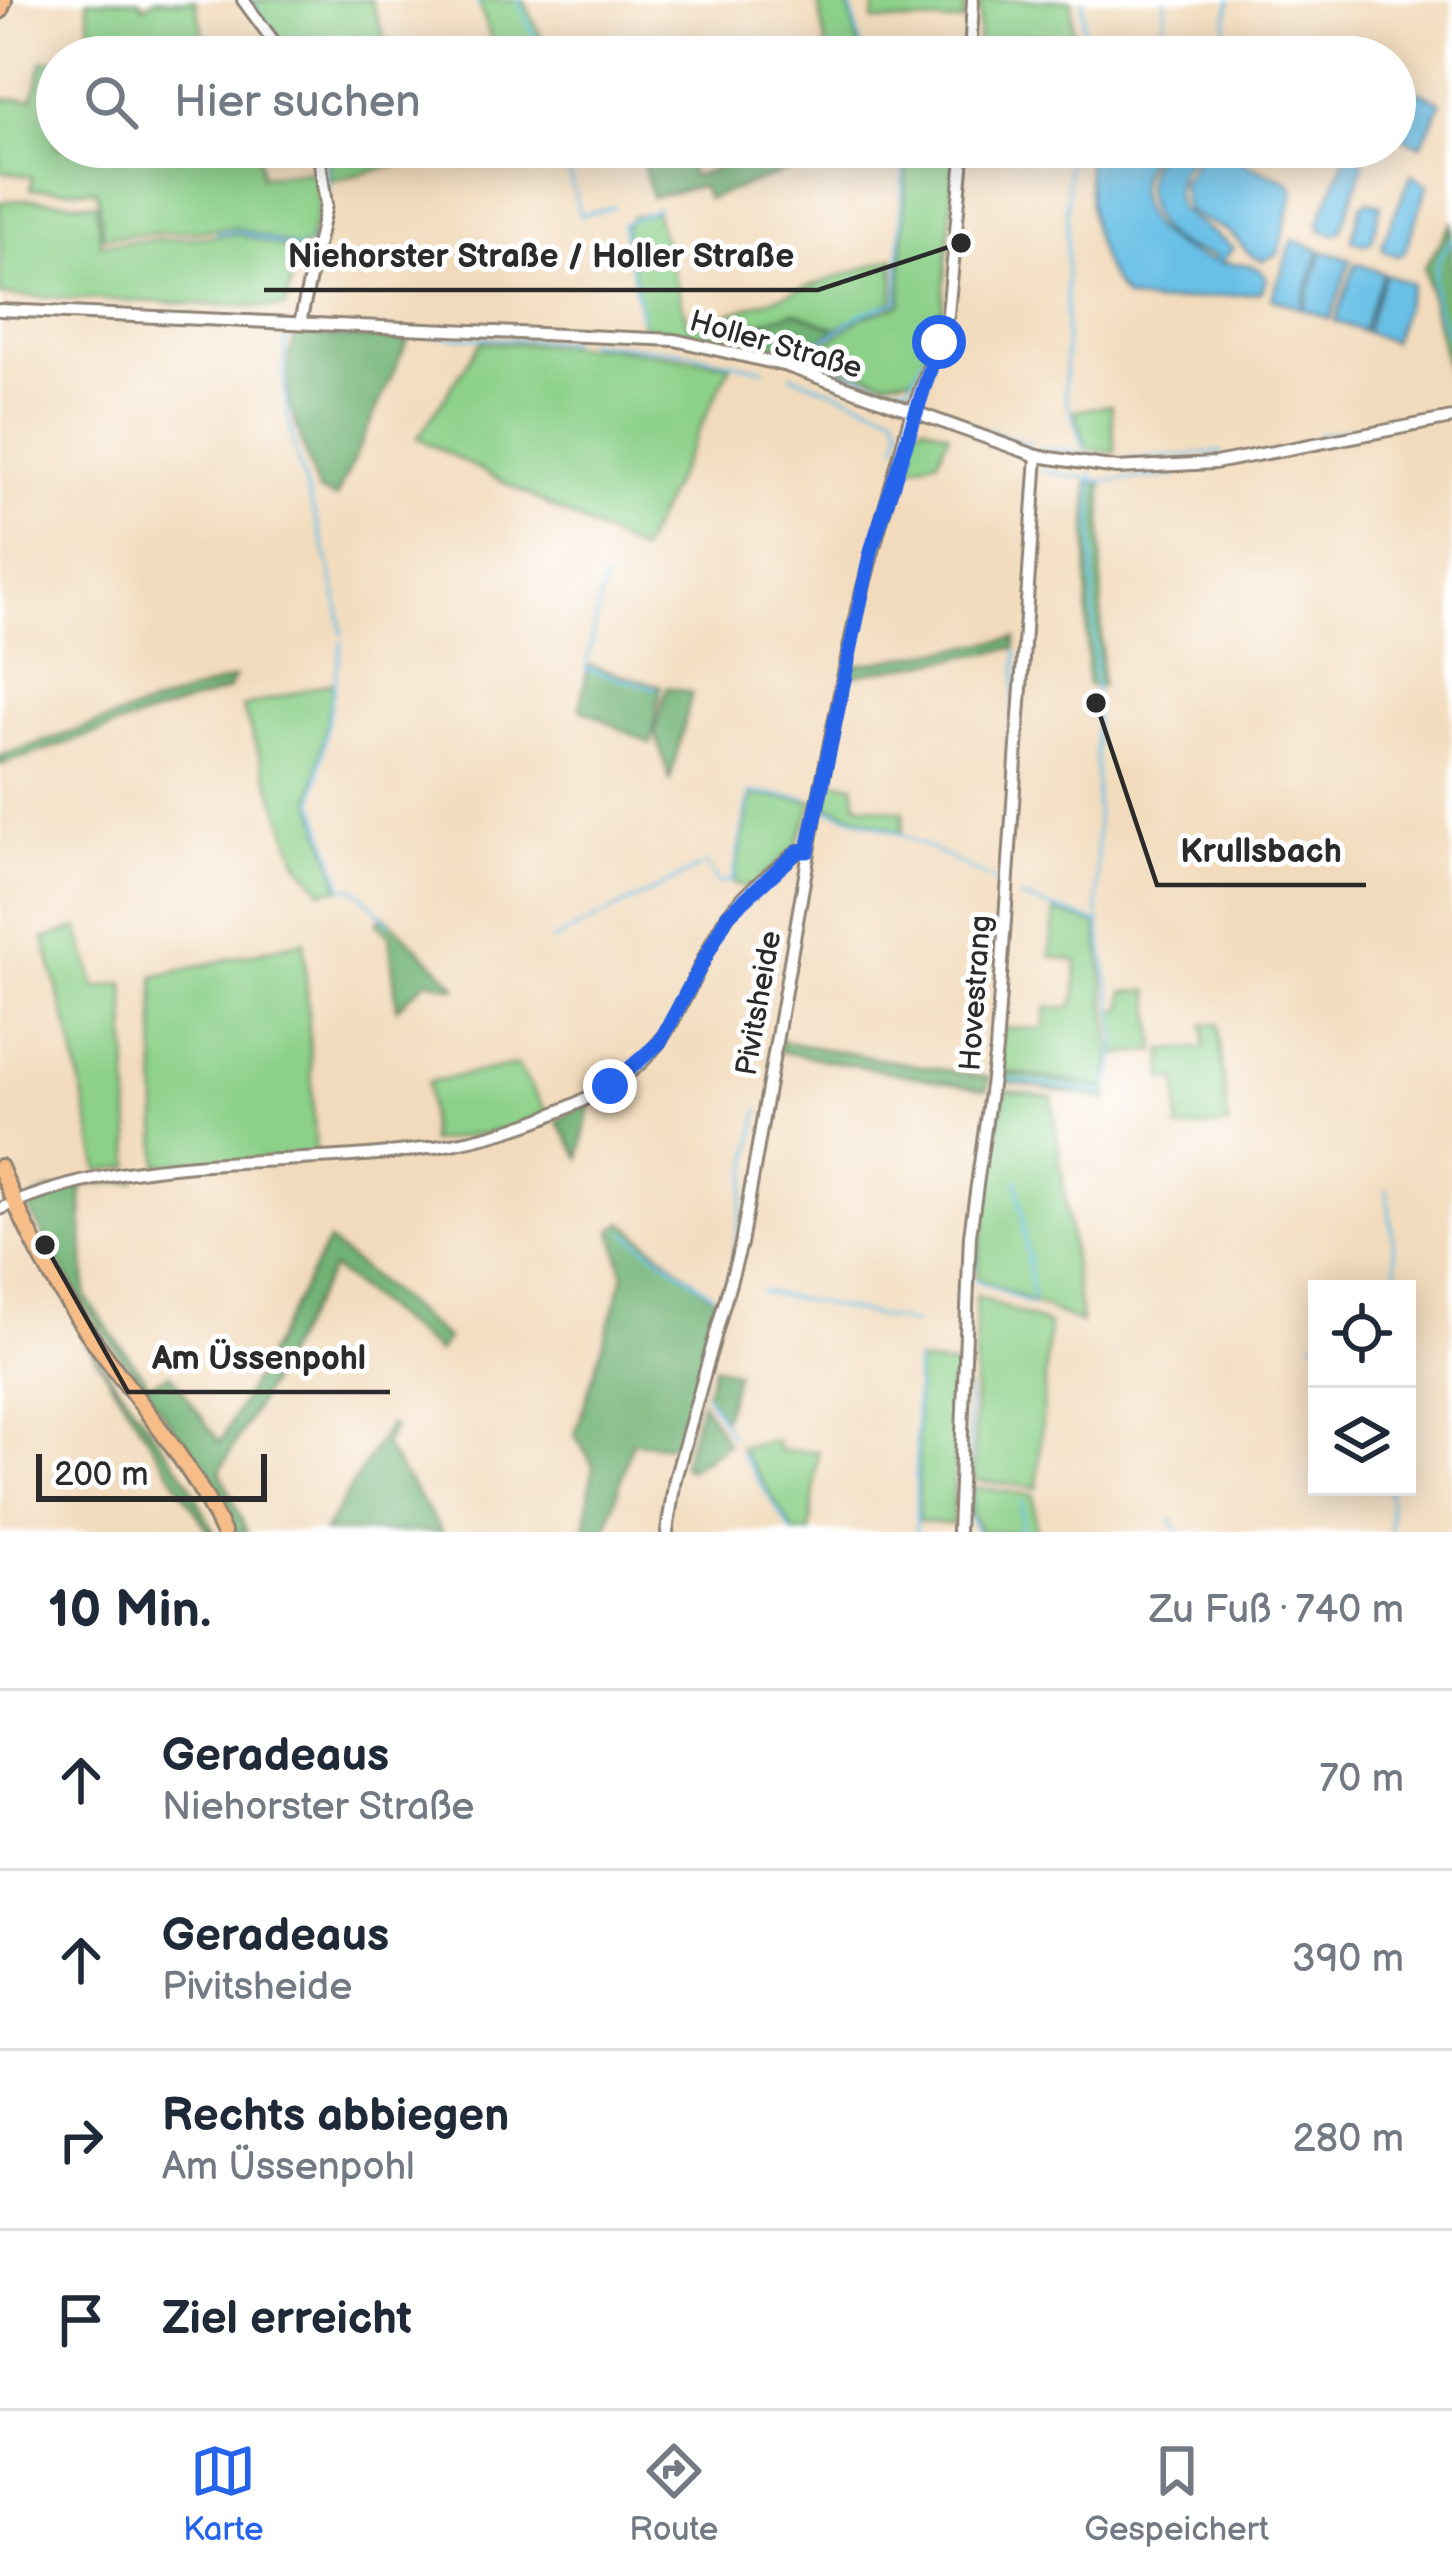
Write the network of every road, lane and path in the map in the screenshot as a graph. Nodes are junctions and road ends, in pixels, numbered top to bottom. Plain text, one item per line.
1 (4, 0) edge
2 (243, 0) edge
3 (973, 0) edge
4 (0, 11) edge
5 (270, 36) edge
6 (971, 36) edge
7 (321, 168) edge
8 (962, 168) edge
9 (0, 310) edge
10 (300, 323) junction
11 (912, 412) junction
12 (1452, 418) edge
13 (1037, 456) junction
14 (808, 851) junction
15 (0, 1167) edge
16 (4, 1209) edge
17 (223, 1532) edge
18 (667, 1532) edge
19 (958, 1532) edge

1 - 4 main road
2 - 5 street
3 - 6 street
7 - 10 street
8 - 11 street, Pivitsheide
9 - 10 street, Holler Straße
10 - 11 street, Holler Straße
11 - 13 street, Holler Straße
11 - 14 street, Pivitsheide
12 - 13 street, Holler Straße
13 - 19 street, Hovestrang
14 - 16 street
14 - 18 street, Pivitsheide
15 - 16 main road
16 - 17 main road

